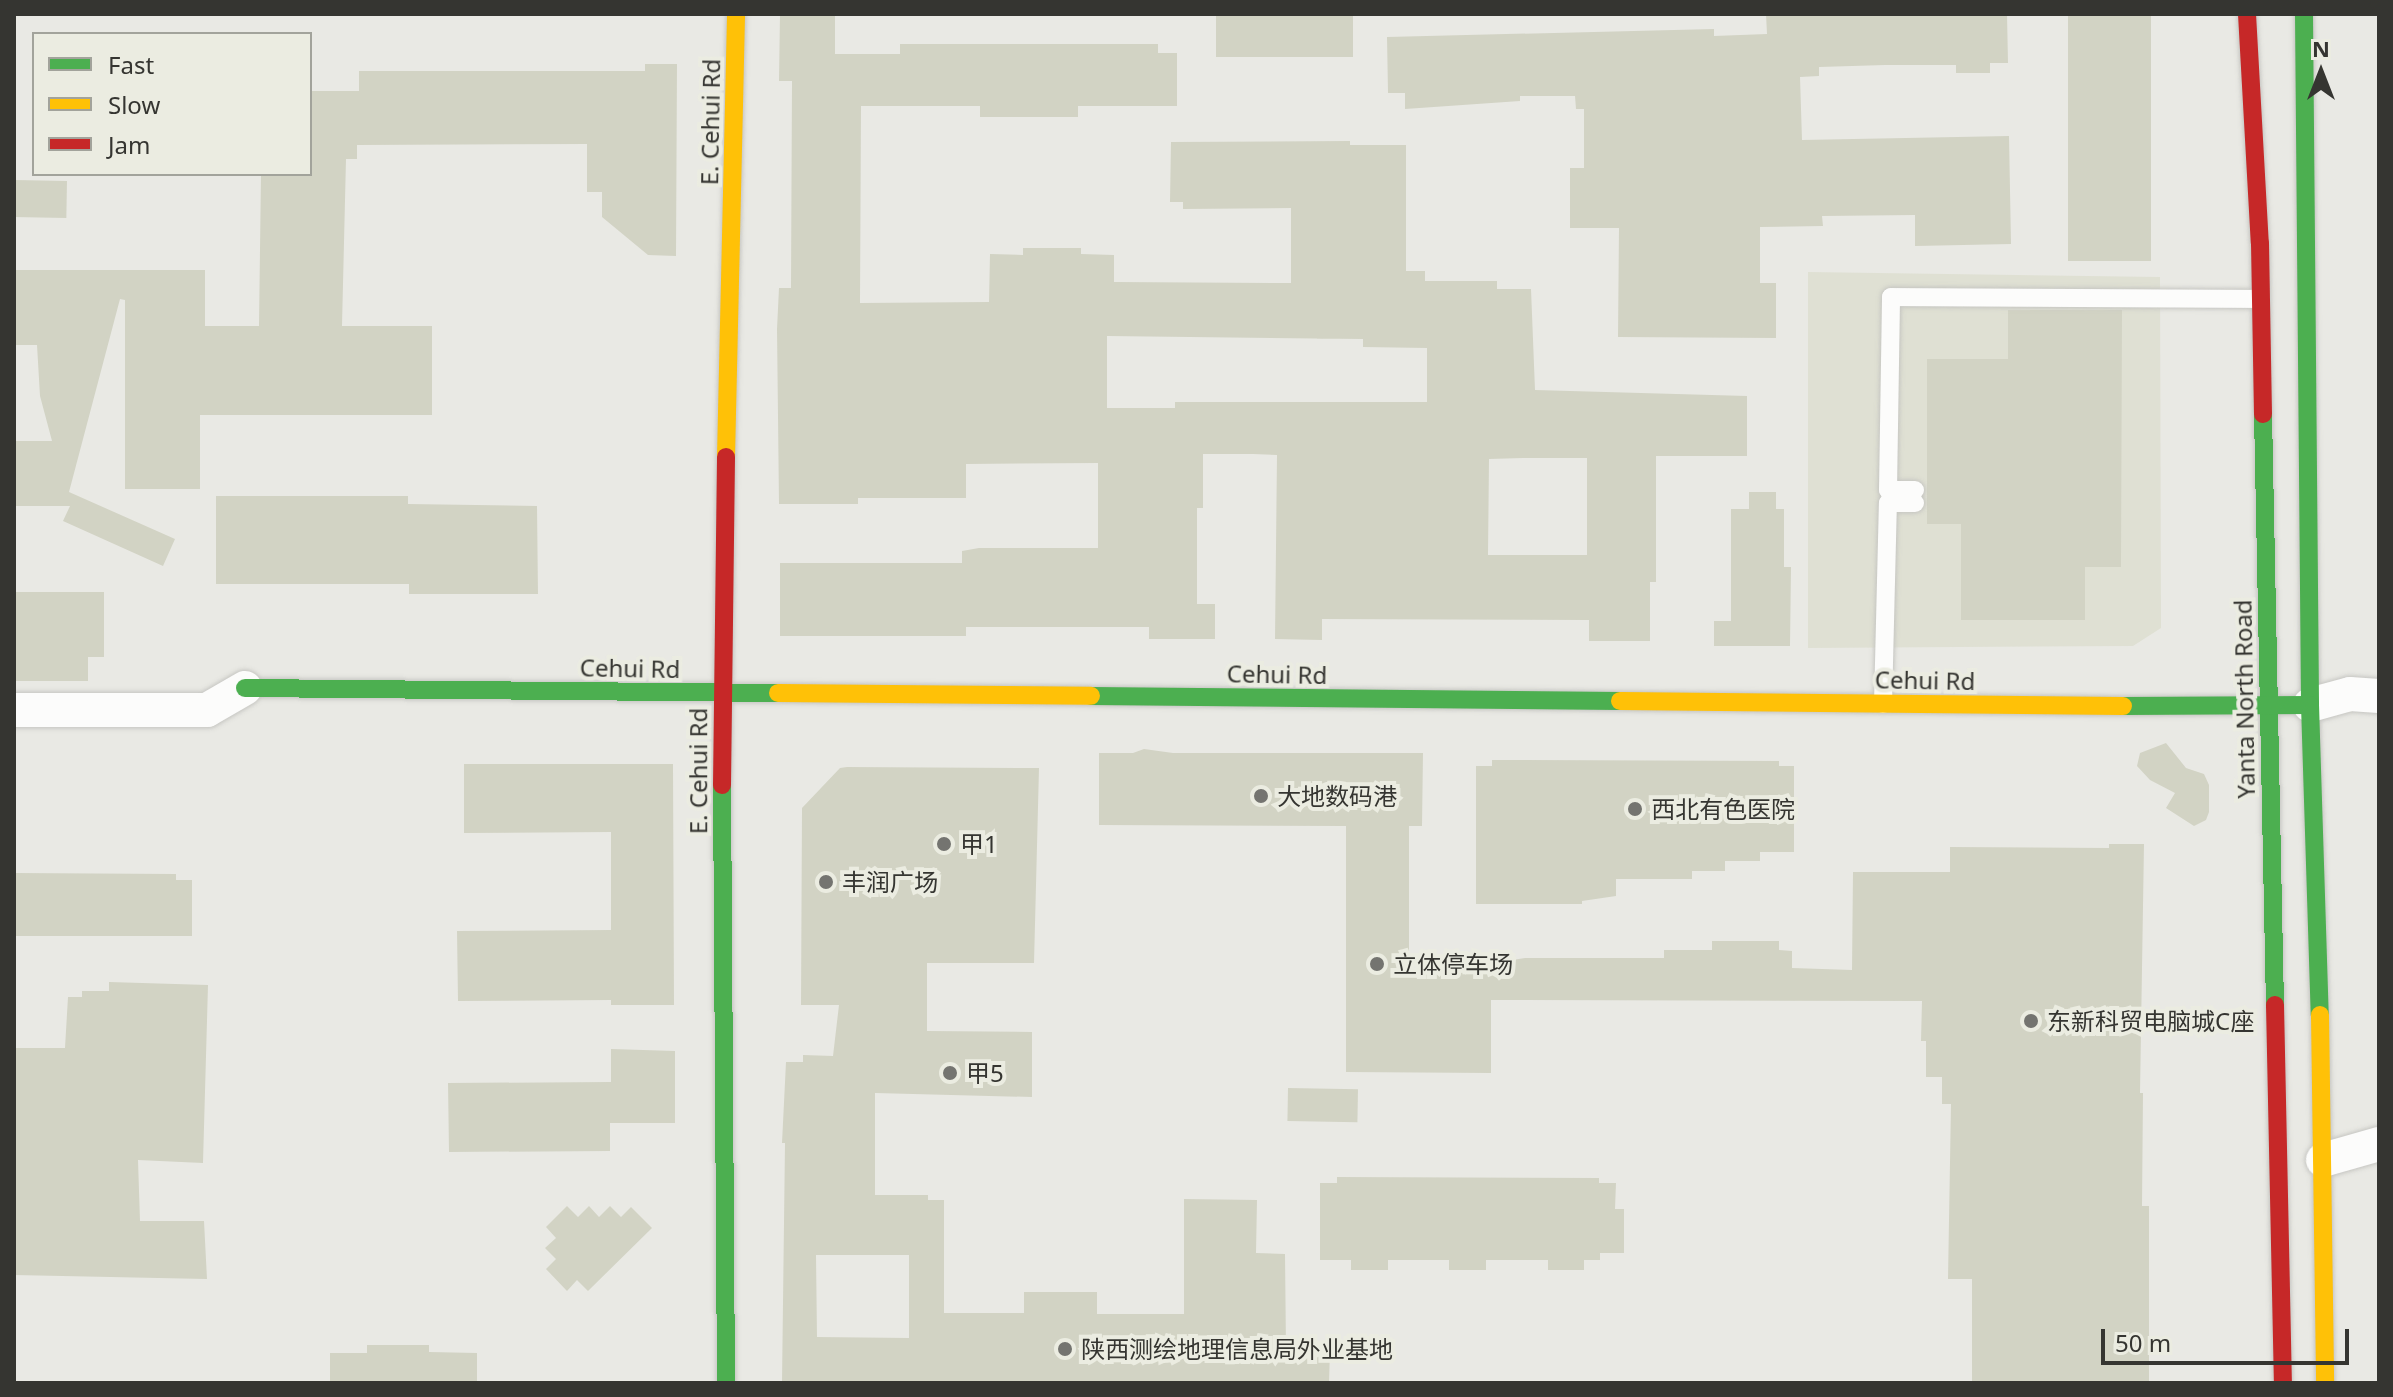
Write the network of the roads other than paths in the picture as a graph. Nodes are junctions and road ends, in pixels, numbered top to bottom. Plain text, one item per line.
1 (736, 14) edge
2 (2247, 14) edge
3 (2304, 14) edge
4 (2261, 299) junction
5 (245, 688) joint
6 (721, 692) junction
7 (2379, 696) edge
8 (1883, 704) junction
9 (2310, 705) junction
10 (2268, 706) junction
11 (14, 710) edge
12 (2379, 1144) edge
13 (2323, 1160) junction
14 (726, 1383) edge
15 (2283, 1383) edge
16 (2325, 1383) edge

1 - 6 street, E. Cehui Rd
2 - 4 street, Yanta North Road
3 - 9 street
4 - 8 lane
4 - 10 street, Yanta North Road
5 - 6 street, Cehui Rd
5 - 11 street
6 - 8 street, Cehui Rd
6 - 14 street, E. Cehui Rd
7 - 9 street
8 - 10 street, Cehui Rd
9 - 10 street, Cehui Rd
9 - 13 street
10 - 15 street, Yanta North Road
12 - 13 street
13 - 16 street

